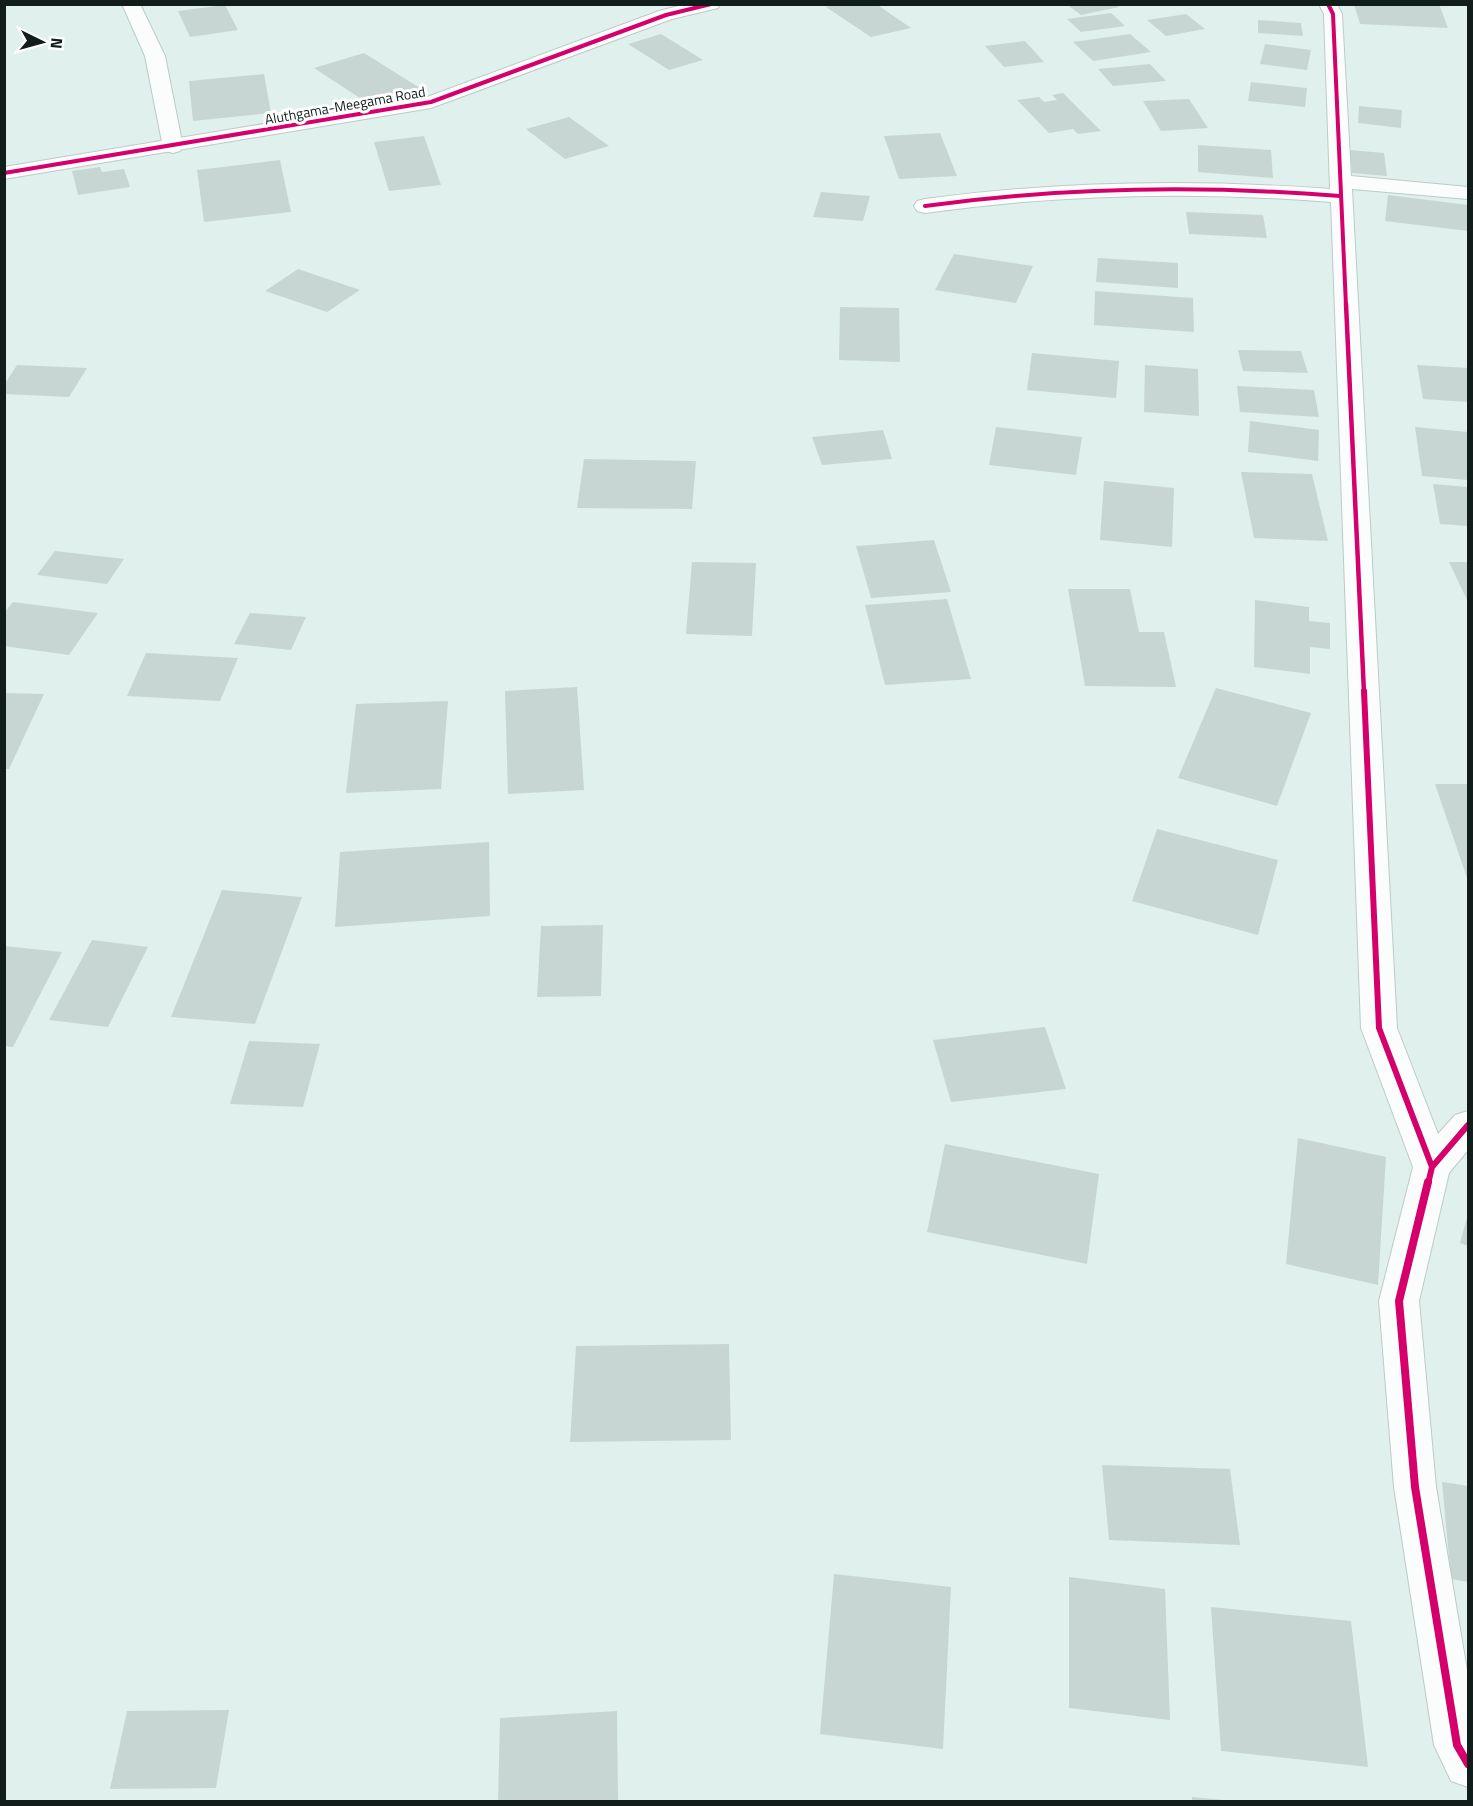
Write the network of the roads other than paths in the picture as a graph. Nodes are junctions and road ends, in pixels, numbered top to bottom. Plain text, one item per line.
1 (131, 4) edge
2 (711, 4) edge
3 (1328, 4) edge
4 (173, 147) junction
5 (4, 173) edge
6 (1340, 189) junction
7 (1468, 194) edge
8 (925, 206) dead end
9 (1468, 1125) edge
10 (1432, 1167) junction
11 (1468, 1764) edge

1 - 4 street
2 - 4 street, Aluthgama-Meegama Road
3 - 6 street
4 - 5 street, Aluthgama-Meegama Road
6 - 7 street
6 - 8 street
6 - 10 street
9 - 10 street
10 - 11 street

